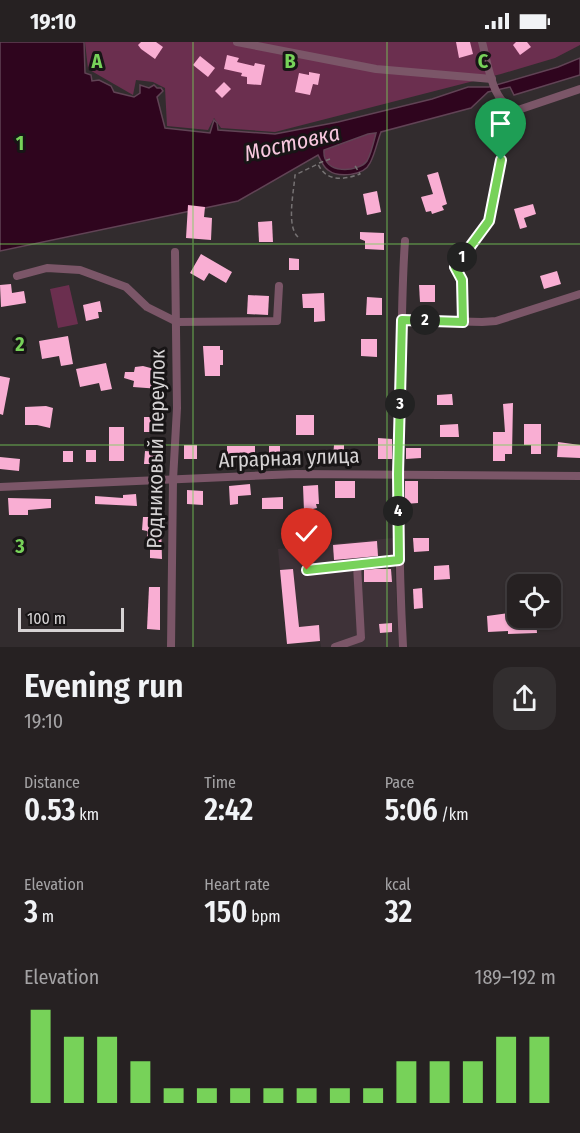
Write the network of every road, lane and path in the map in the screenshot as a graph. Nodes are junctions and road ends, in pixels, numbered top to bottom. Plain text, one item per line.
1 (237, 42) edge
2 (482, 42) edge
3 (493, 81) junction
4 (580, 89) edge
5 (511, 110) junction
6 (330, 159) dead end
7 (318, 164) junction
8 (354, 164) dead end
9 (298, 237) dead end
10 (405, 241) dead end
11 (176, 252) dead end
12 (17, 276) dead end
13 (279, 286) dead end
14 (580, 294) edge
15 (402, 320) junction
16 (177, 322) junction
17 (463, 322) junction
18 (398, 474) junction
19 (580, 476) edge
20 (174, 480) junction
21 (0, 487) edge
22 (399, 560) junction
23 (357, 565) junction
24 (307, 570) dead end
25 (171, 647) edge
26 (335, 647) edge
27 (403, 647) edge

1 - 3 street
2 - 3 street
3 - 5 street
4 - 5 street
5 - 17 path
6 - 7 path
7 - 8 path
7 - 9 path
10 - 15 street
11 - 16 street, Родниковый переулок
12 - 16 street
13 - 16 street
14 - 17 street
15 - 17 street
15 - 18 street
16 - 20 street, Родниковый переулок
18 - 19 street, Аграрная улица
18 - 20 street, Аграрная улица
18 - 22 street
20 - 21 street, Аграрная улица
20 - 25 street, Родниковый переулок
22 - 23 street
22 - 27 street
23 - 24 street
23 - 26 street

